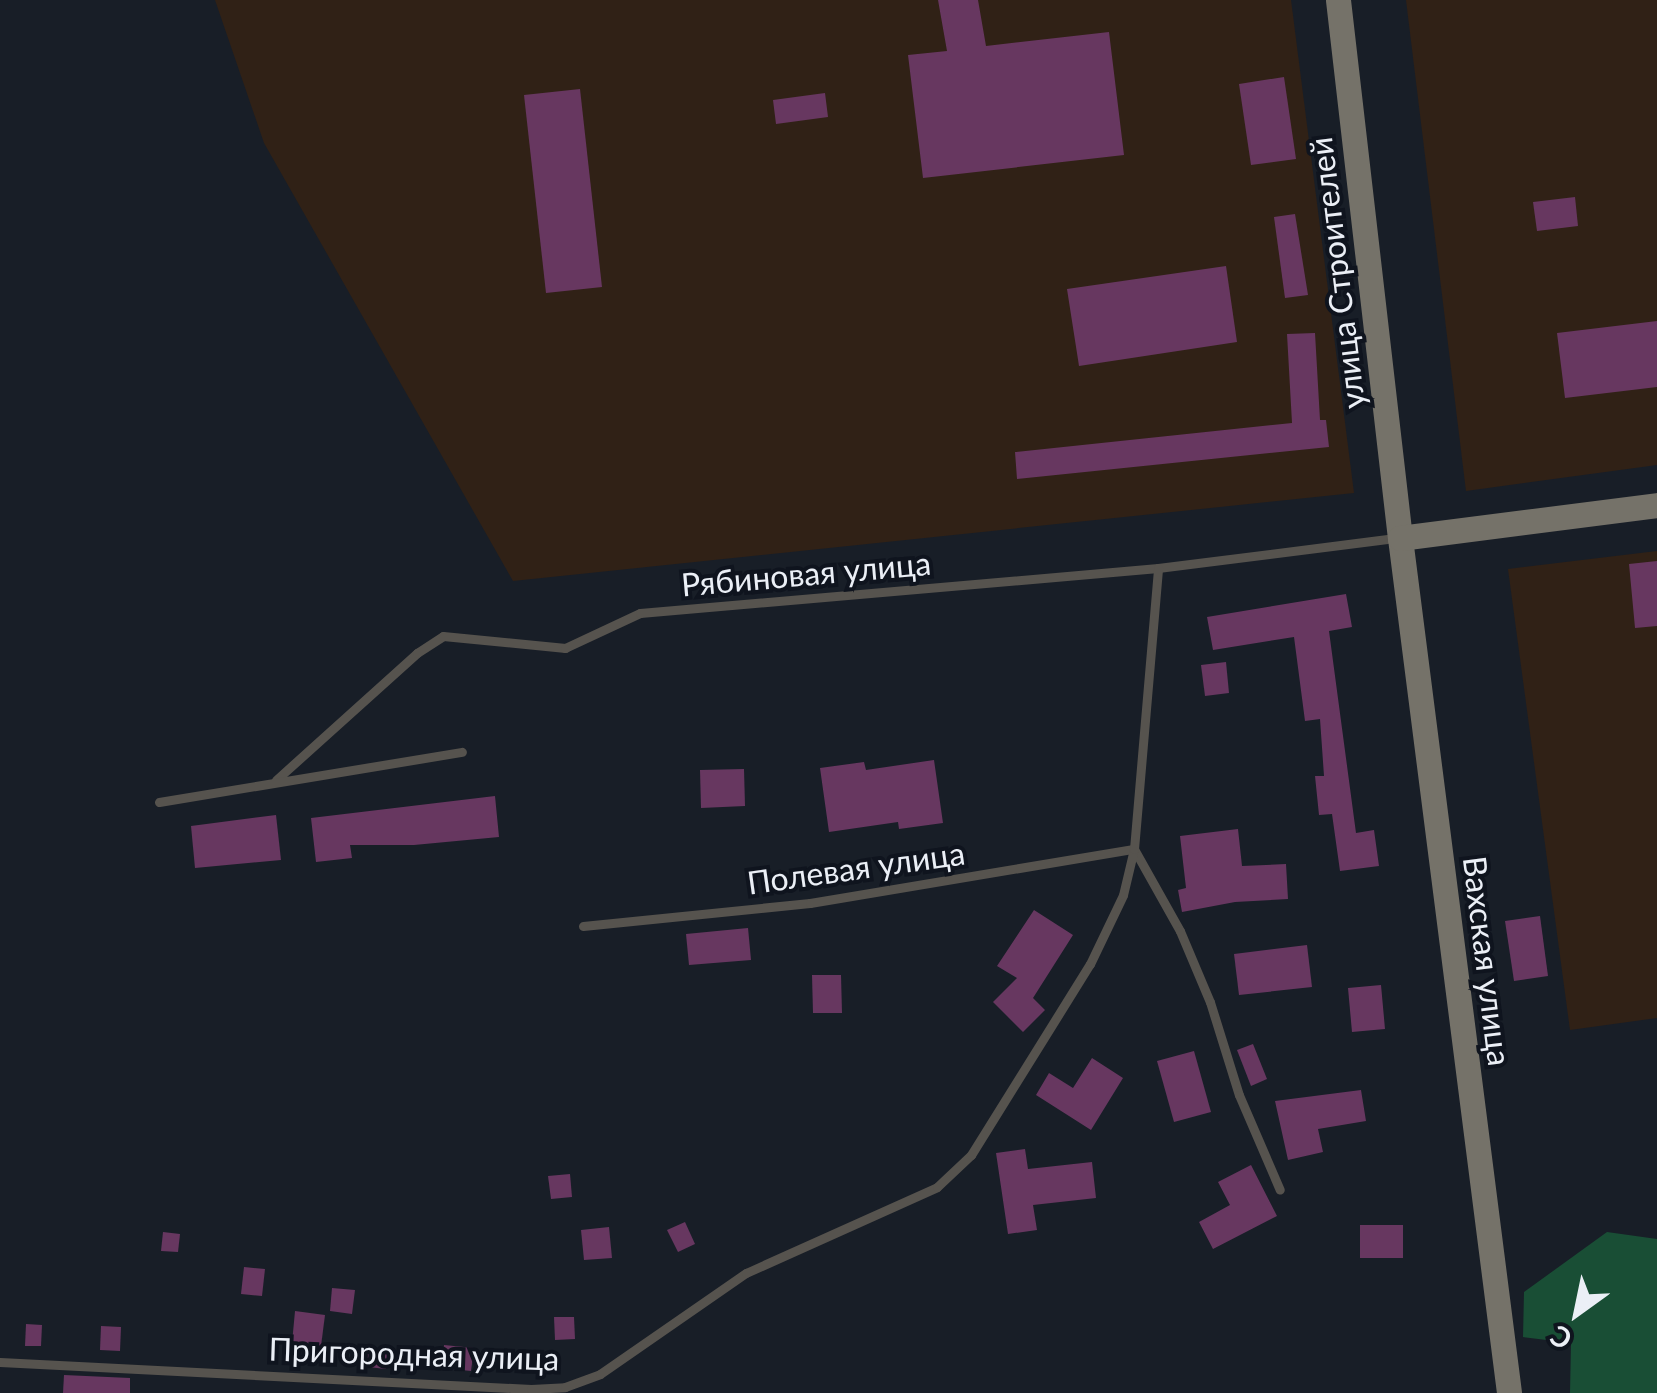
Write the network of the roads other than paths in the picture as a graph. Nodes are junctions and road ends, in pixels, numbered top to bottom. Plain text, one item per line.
1 (1338, 0) edge
2 (1657, 505) edge
3 (1400, 538) junction
4 (1158, 568) junction
5 (462, 752) dead end
6 (276, 780) junction
7 (159, 802) dead end
8 (1134, 849) junction
9 (584, 926) dead end
10 (1280, 1190) dead end
11 (0, 1362) edge
12 (493, 1390) edge
13 (1509, 1393) edge

1 - 3 street, улица Строителей
2 - 3 street
3 - 4 lane, Рябиновая улица
3 - 13 street, Вахская улица
4 - 6 lane, Рябиновая улица
4 - 8 lane, Пригородная улица
5 - 6 lane
6 - 7 lane
8 - 9 lane, Полевая улица
8 - 10 lane
8 - 12 lane, Пригородная улица
11 - 12 lane, Пригородная улица

